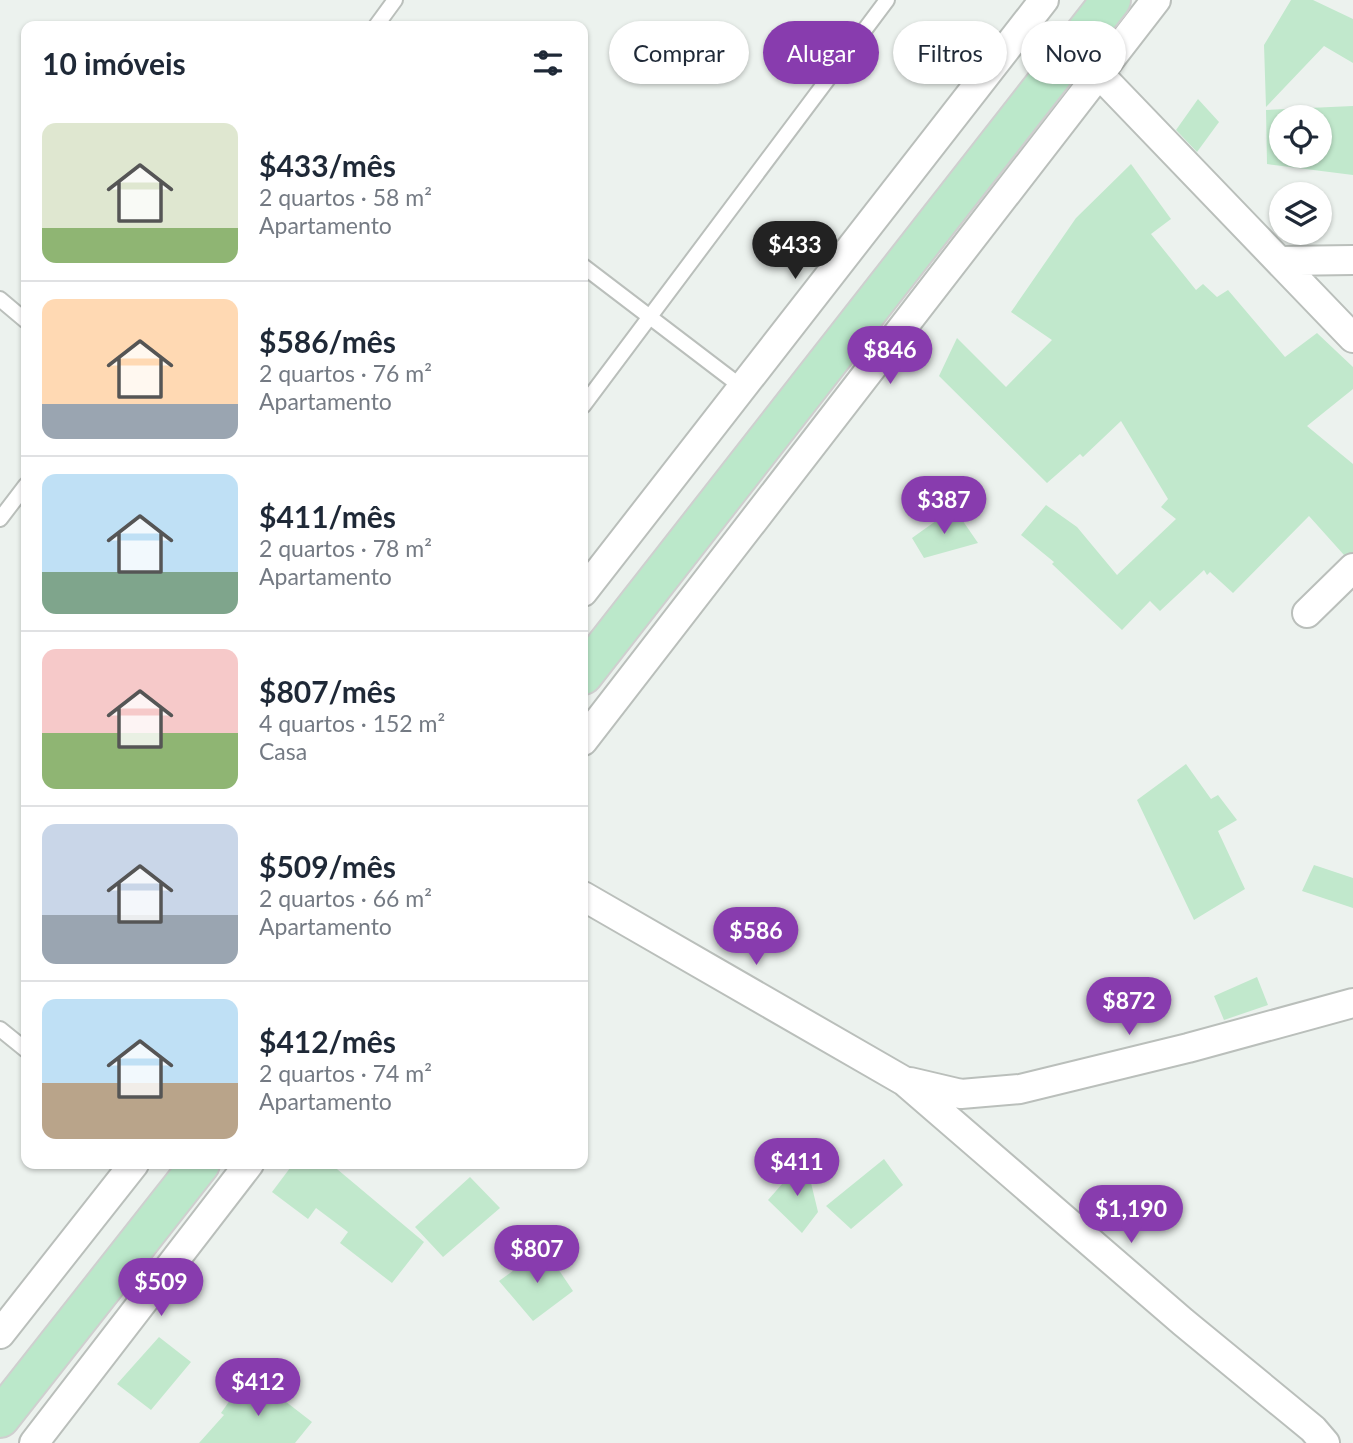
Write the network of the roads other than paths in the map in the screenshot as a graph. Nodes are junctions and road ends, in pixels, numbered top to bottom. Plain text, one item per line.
1 (395, 0) edge
2 (887, 0) edge
3 (1044, 0) edge
4 (1111, 0) edge
5 (1156, 0) edge
6 (380, 21) edge
7 (1126, 40) edge
8 (1093, 84) edge
9 (1109, 84) edge
10 (1353, 260) edge
11 (1281, 261) junction
12 (588, 269) edge
13 (0, 299) edge
14 (21, 317) edge
15 (650, 317) junction
16 (1353, 338) edge
17 (743, 388) junction
18 (588, 399) edge
19 (21, 492) edge
20 (0, 519) edge
21 (1353, 568) edge
22 (588, 586) edge
23 (1307, 613) dead end
24 (588, 670) edge
25 (588, 735) edge
26 (588, 899) edge
27 (1353, 1003) edge
28 (0, 1029) edge
29 (21, 1046) edge
30 (904, 1081) junction
31 (130, 1169) edge
32 (196, 1169) edge
33 (245, 1169) edge
34 (0, 1334) edge
35 (0, 1418) edge
36 (34, 1443) edge
37 (1325, 1443) edge

1 - 6 lane
2 - 15 lane
3 - 17 street
4 - 24 main road
5 - 7 street
8 - 25 street
9 - 11 street
10 - 11 street
11 - 16 street
12 - 15 lane
13 - 14 lane
15 - 17 lane
15 - 18 lane
17 - 22 street
19 - 20 lane
21 - 23 street
26 - 30 street
27 - 30 street
28 - 29 lane
30 - 37 street
31 - 34 street
32 - 35 main road
33 - 36 street

